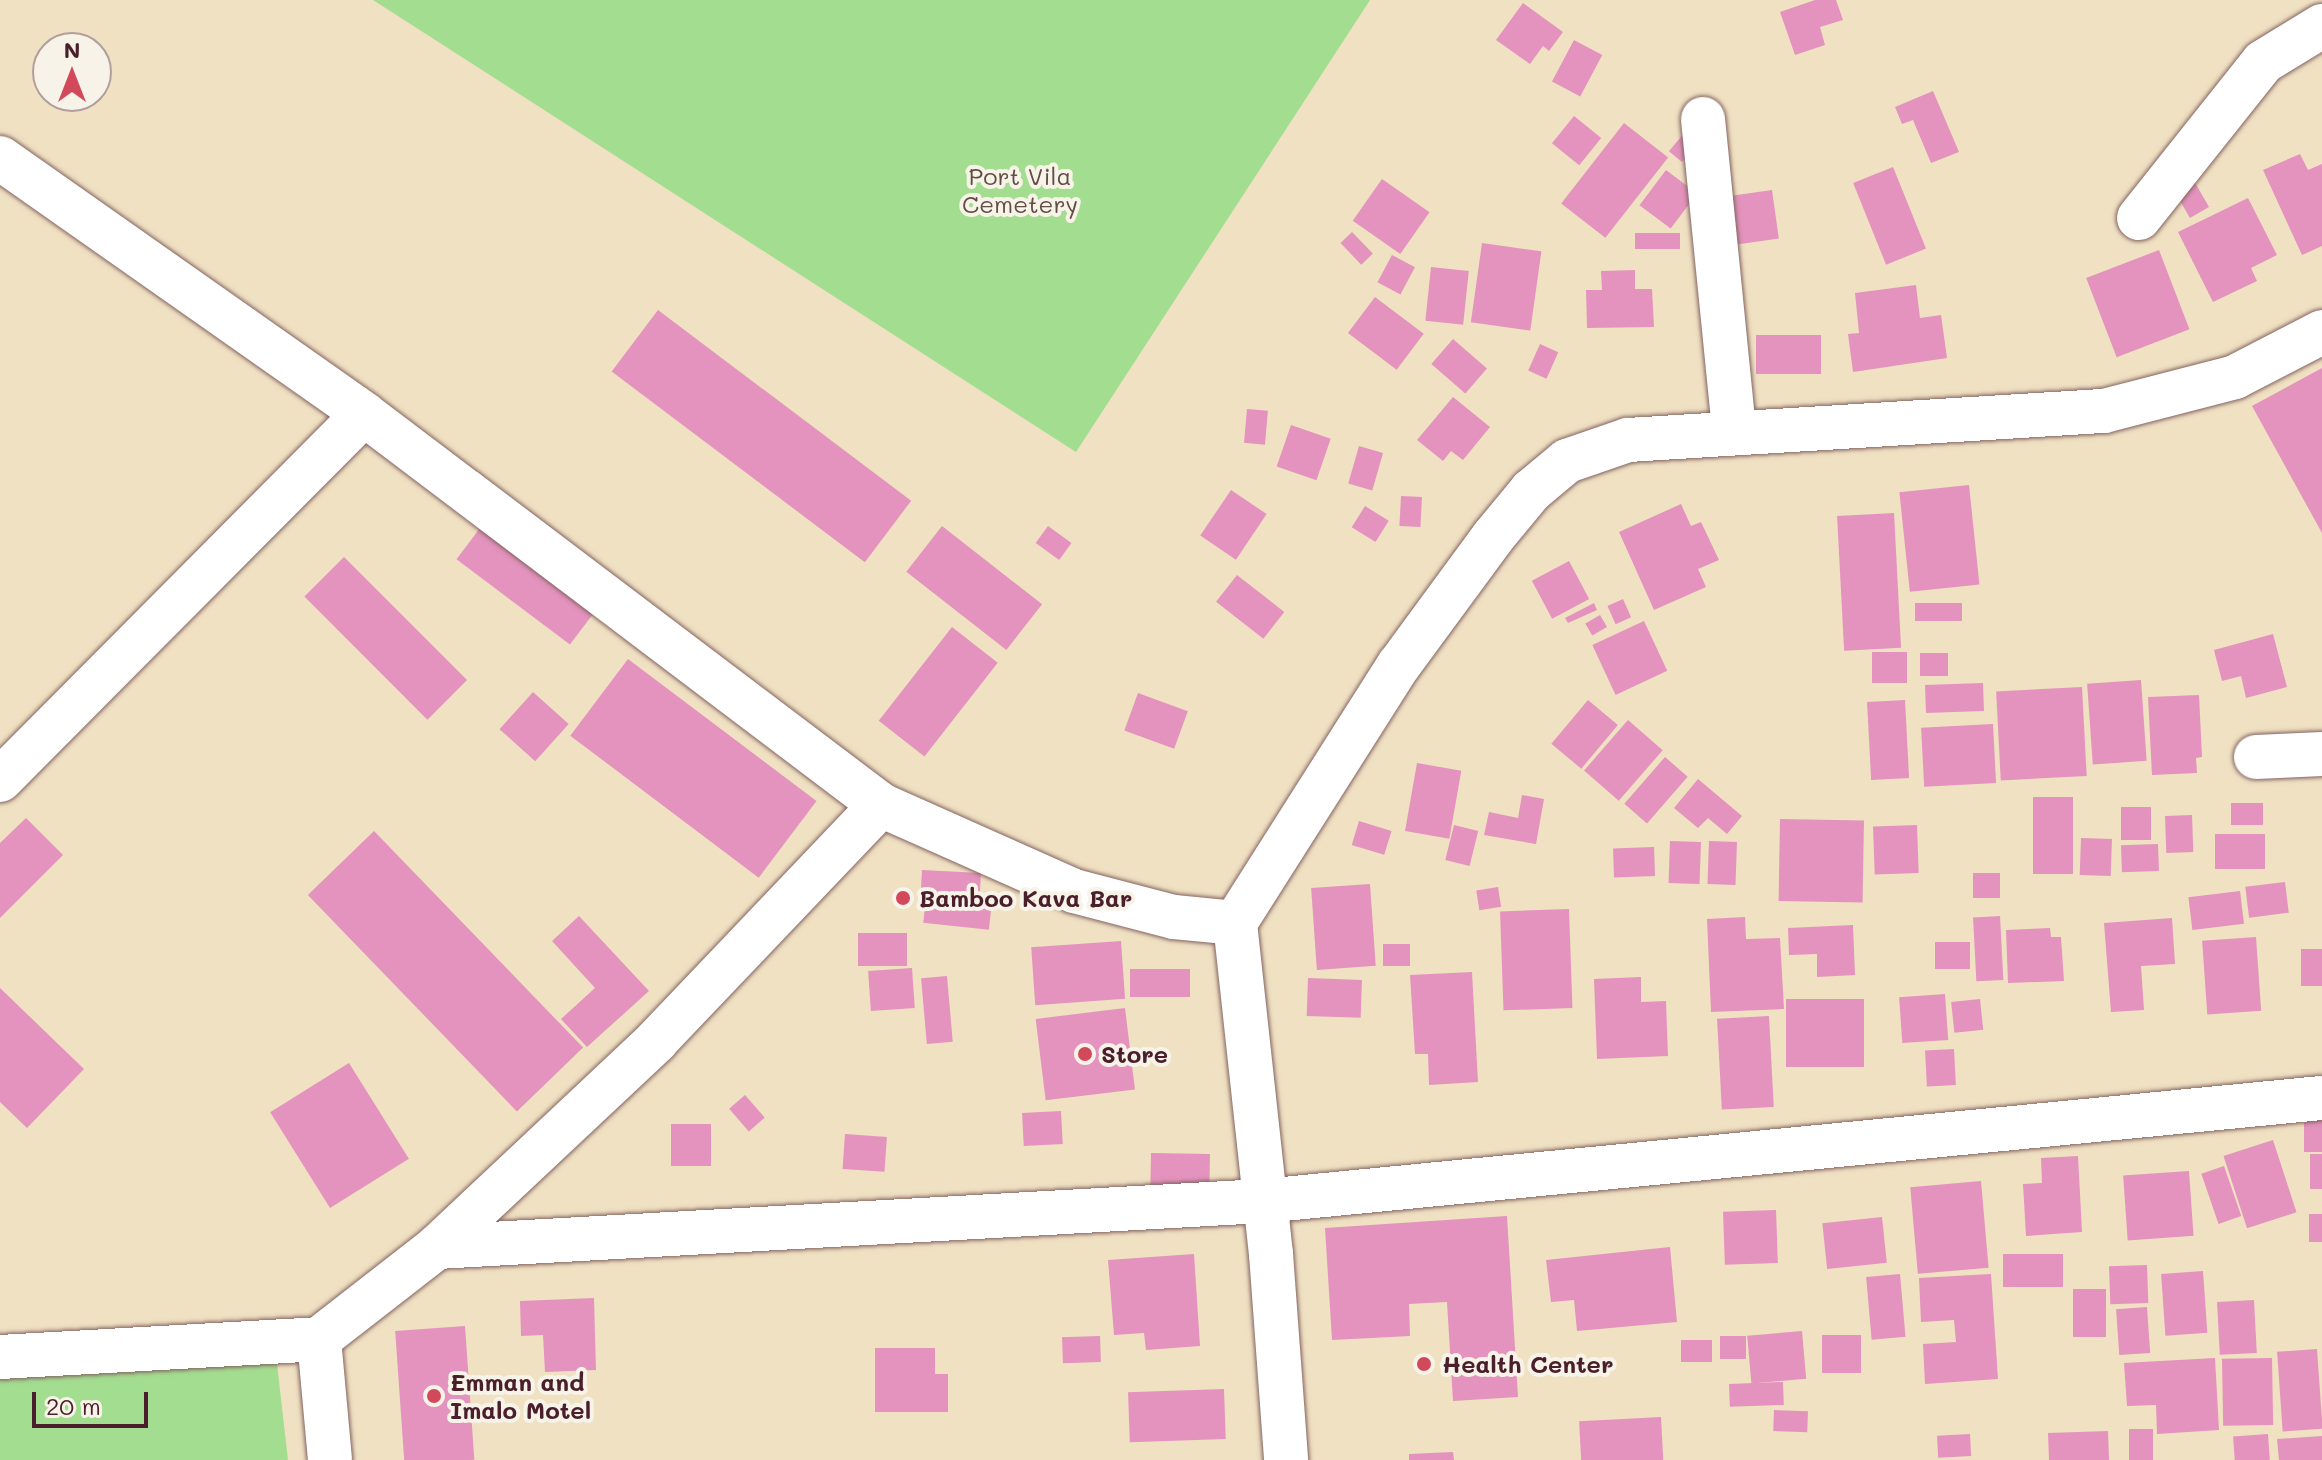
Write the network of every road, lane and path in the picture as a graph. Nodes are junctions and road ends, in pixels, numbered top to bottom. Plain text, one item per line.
1 (2322, 26) edge
2 (1703, 119) dead end
3 (0, 158) edge
4 (2139, 218) dead end
5 (2322, 332) edge
6 (364, 414) junction
7 (1734, 432) junction
8 (2322, 754) edge
9 (2256, 757) dead end
10 (0, 780) edge
11 (881, 805) junction
12 (1235, 923) junction
13 (2322, 1098) edge
14 (1263, 1201) junction
15 (437, 1247) junction
16 (319, 1339) junction
17 (0, 1357) edge
18 (330, 1460) edge
19 (1286, 1460) edge

1 - 4 street
2 - 7 street
3 - 6 street
5 - 7 street
6 - 10 street
6 - 11 street
7 - 12 street
8 - 9 street
11 - 12 street
11 - 15 street
12 - 14 street
13 - 14 street
14 - 15 street
14 - 19 street
15 - 16 street
16 - 17 street
16 - 18 street

